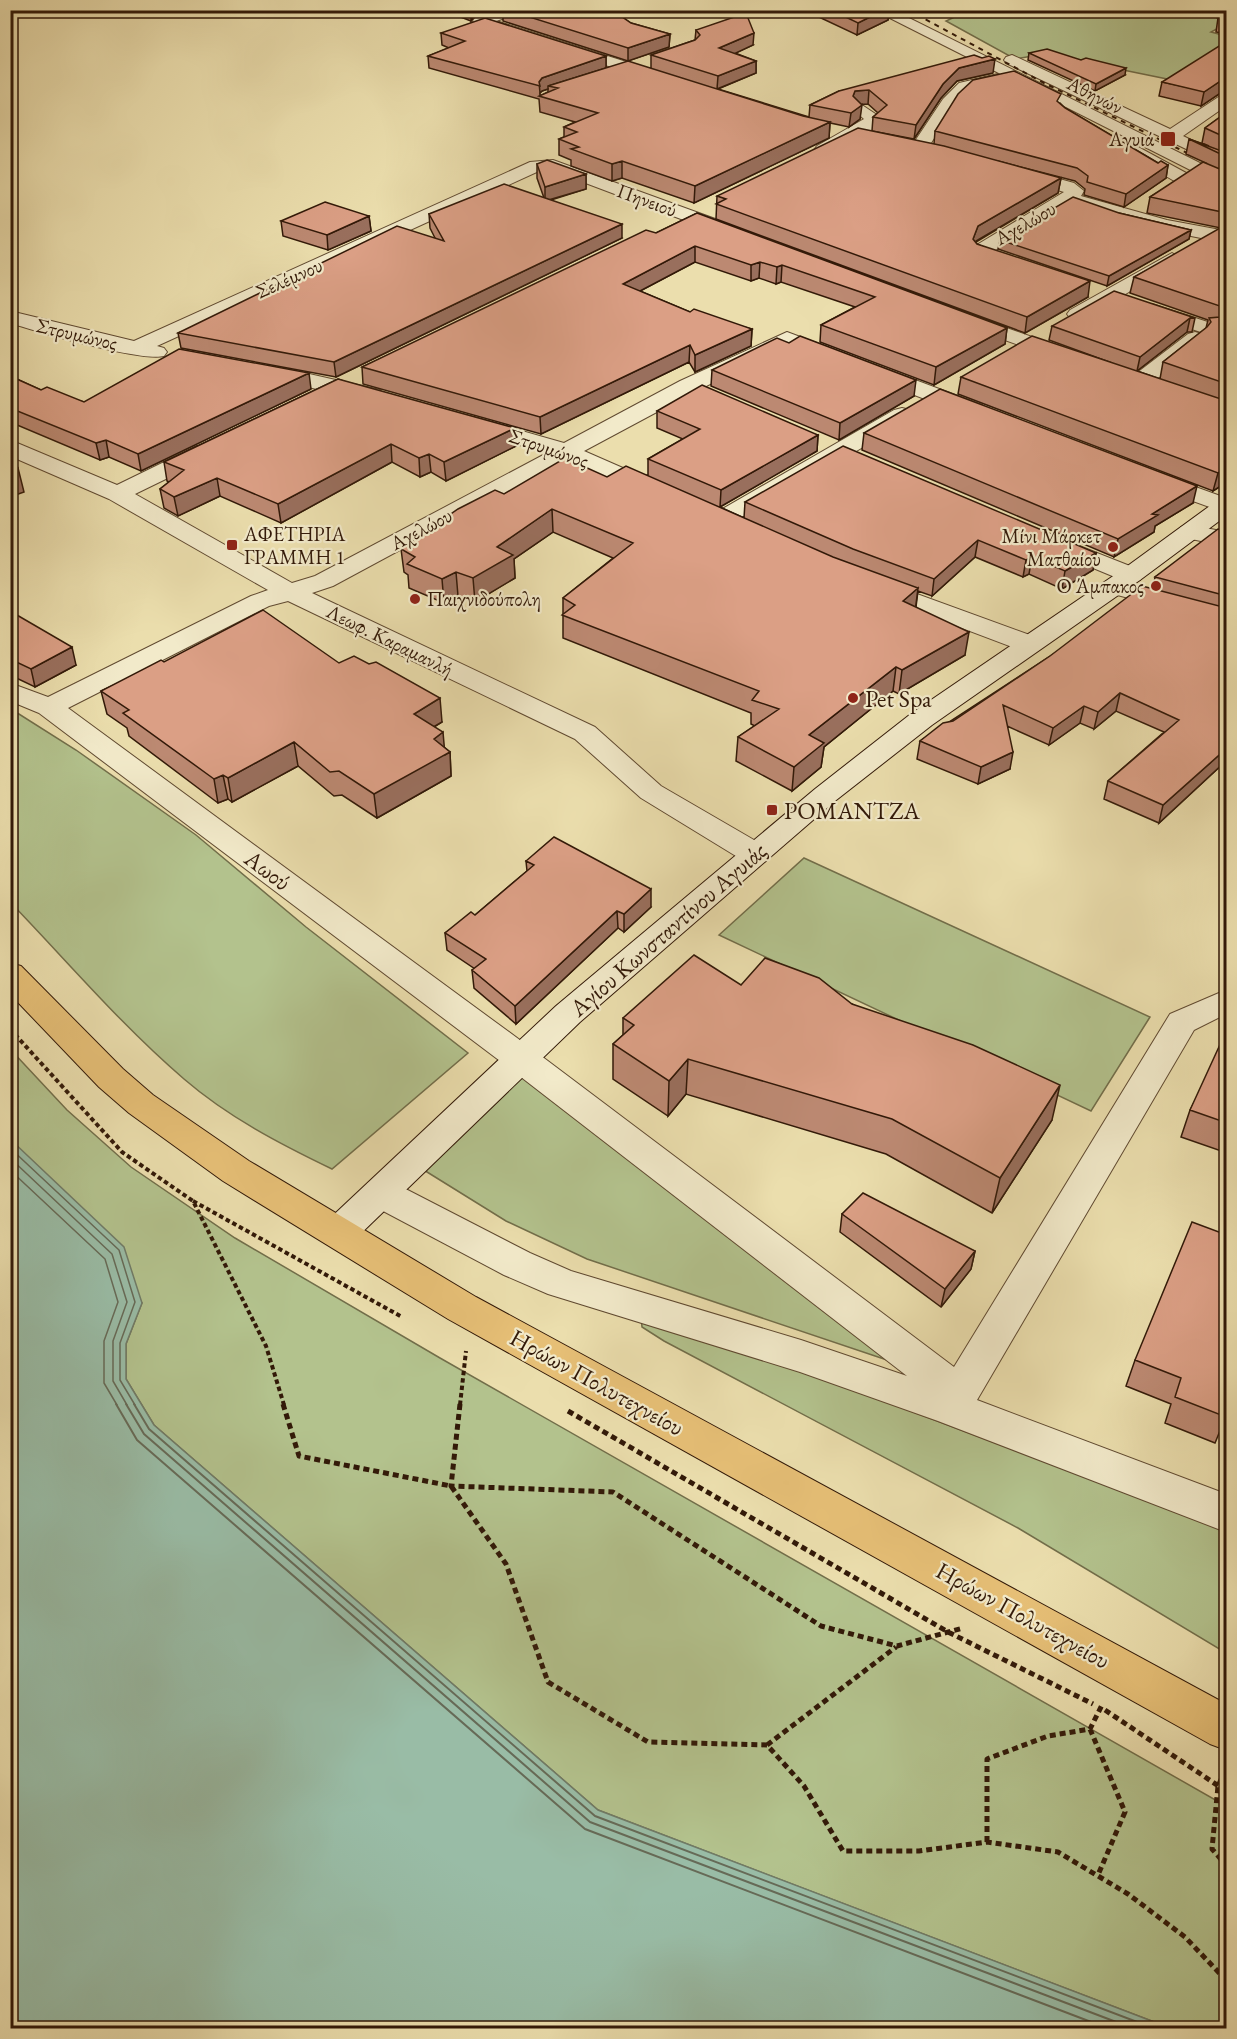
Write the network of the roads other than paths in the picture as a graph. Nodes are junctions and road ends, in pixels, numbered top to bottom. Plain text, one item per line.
1 (522, 10) edge
2 (881, 10) edge
3 (1218, 11) edge
4 (1227, 13) edge
5 (661, 57) edge
6 (572, 67) edge
7 (632, 68) junction
8 (1011, 68) junction
9 (601, 78) edge
10 (674, 82) edge
11 (1227, 99) edge
12 (862, 110) edge
13 (824, 130) edge
14 (851, 136) junction
15 (1170, 137) junction
16 (874, 140) edge
17 (898, 143) edge
18 (811, 153) edge
19 (1227, 163) edge
20 (541, 165) joint
21 (1002, 168) edge
22 (1189, 173) junction
23 (1227, 183) edge
24 (1069, 198) junction
25 (709, 205) dead end
26 (688, 215) junction
27 (1125, 216) junction
28 (667, 226) edge
29 (1220, 236) edge
30 (752, 239) edge
31 (1031, 270) edge
32 (1087, 288) edge
33 (1109, 296) junction
34 (941, 310) edge
35 (10, 318) edge
36 (1028, 342) junction
37 (135, 348) junction
38 (1008, 354) edge
39 (177, 355) edge
40 (1084, 362) edge
41 (243, 366) edge
42 (371, 371) edge
43 (1118, 374) edge
44 (1141, 381) junction
45 (957, 384) dead end
46 (340, 386) junction
47 (1162, 389) edge
48 (937, 395) junction
49 (390, 400) edge
50 (308, 402) edge
51 (992, 417) edge
52 (453, 418) edge
53 (223, 443) edge
54 (10, 447) edge
55 (826, 447) junction
56 (566, 451) junction
57 (869, 465) edge
58 (1136, 472) edge
59 (117, 494) junction
60 (678, 501) edge
61 (1226, 506) edge
62 (699, 510) edge
63 (720, 520) junction
64 (742, 530) edge
65 (1190, 531) junction
66 (1033, 534) edge
67 (1227, 539) edge
68 (849, 577) edge
69 (1121, 582) junction
70 (288, 591) junction
71 (1168, 604) edge
72 (1029, 644) junction
73 (10, 692) edge
74 (49, 707) junction
75 (755, 854) junction
76 (10, 974) edge
77 (1227, 1001) edge
78 (520, 1058) junction
79 (381, 1193) junction
80 (338, 1233) junction
81 (956, 1401) junction
82 (1227, 1513) edge
83 (1227, 1728) edge

1 - 7 street
2 - 8 street, Αθηνών
3 - 4 street
5 - 7 street
6 - 7 street
7 - 9 street
7 - 10 street
8 - 15 street, Αθηνών
8 - 17 street
8 - 22 street, Αθηνών
11 - 15 street
12 - 14 street
13 - 14 street
14 - 16 street
14 - 18 street
15 - 19 street, Αθηνών
20 - 26 street, Πηνειού
20 - 37 street, Σελέμνου
21 - 24 street
22 - 23 street
22 - 27 street
24 - 27 street
24 - 31 street, Αχελώου
25 - 26 street
26 - 28 street
26 - 30 street, Πηνειού
27 - 29 street
29 - 33 street
32 - 33 street
33 - 36 street
33 - 44 street
34 - 36 street
35 - 37 street, Στρυμώνος
36 - 38 street
36 - 40 street
37 - 39 street, Στρυμώνος
41 - 46 street
42 - 46 street
43 - 44 street
44 - 47 street
45 - 48 street
46 - 49 street
46 - 50 street
48 - 51 street
48 - 55 street
48 - 56 street, Αχελώου
52 - 56 street, Στρυμώνος
53 - 59 street
54 - 59 street, Λεωφ. Καραμανλή
55 - 57 street
55 - 63 street
56 - 60 street, Στρυμώνος
56 - 70 street, Αχελώου
58 - 61 street
59 - 70 street, Λεωφ. Καραμανλή
61 - 65 street, Αγίου Κωνσταντίνου Αγυιάς
62 - 63 street
63 - 64 street
65 - 67 street
65 - 69 street, Αγίου Κωνσταντίνου Αγυιάς
66 - 69 street
68 - 72 street
69 - 71 lane
69 - 72 street, Αγίου Κωνσταντίνου Αγυιάς
70 - 74 street, Αχελώου
70 - 75 street, Λεωφ. Καραμανλή
72 - 75 street, Αγίου Κωνσταντίνου Αγυιάς
73 - 74 street, Αωού
74 - 78 street, Αωού
75 - 78 street, Αγίου Κωνσταντίνου Αγυιάς
76 - 80 main road, Ηρώων Πολυτεχνείου
77 - 81 street
78 - 79 street, Αγίου Κωνσταντίνου Αγυιάς
78 - 81 street, Αωού
79 - 80 street, Αγίου Κωνσταντίνου Αγυιάς
79 - 81 street
80 - 83 main road, Ηρώων Πολυτεχνείου
81 - 82 street

